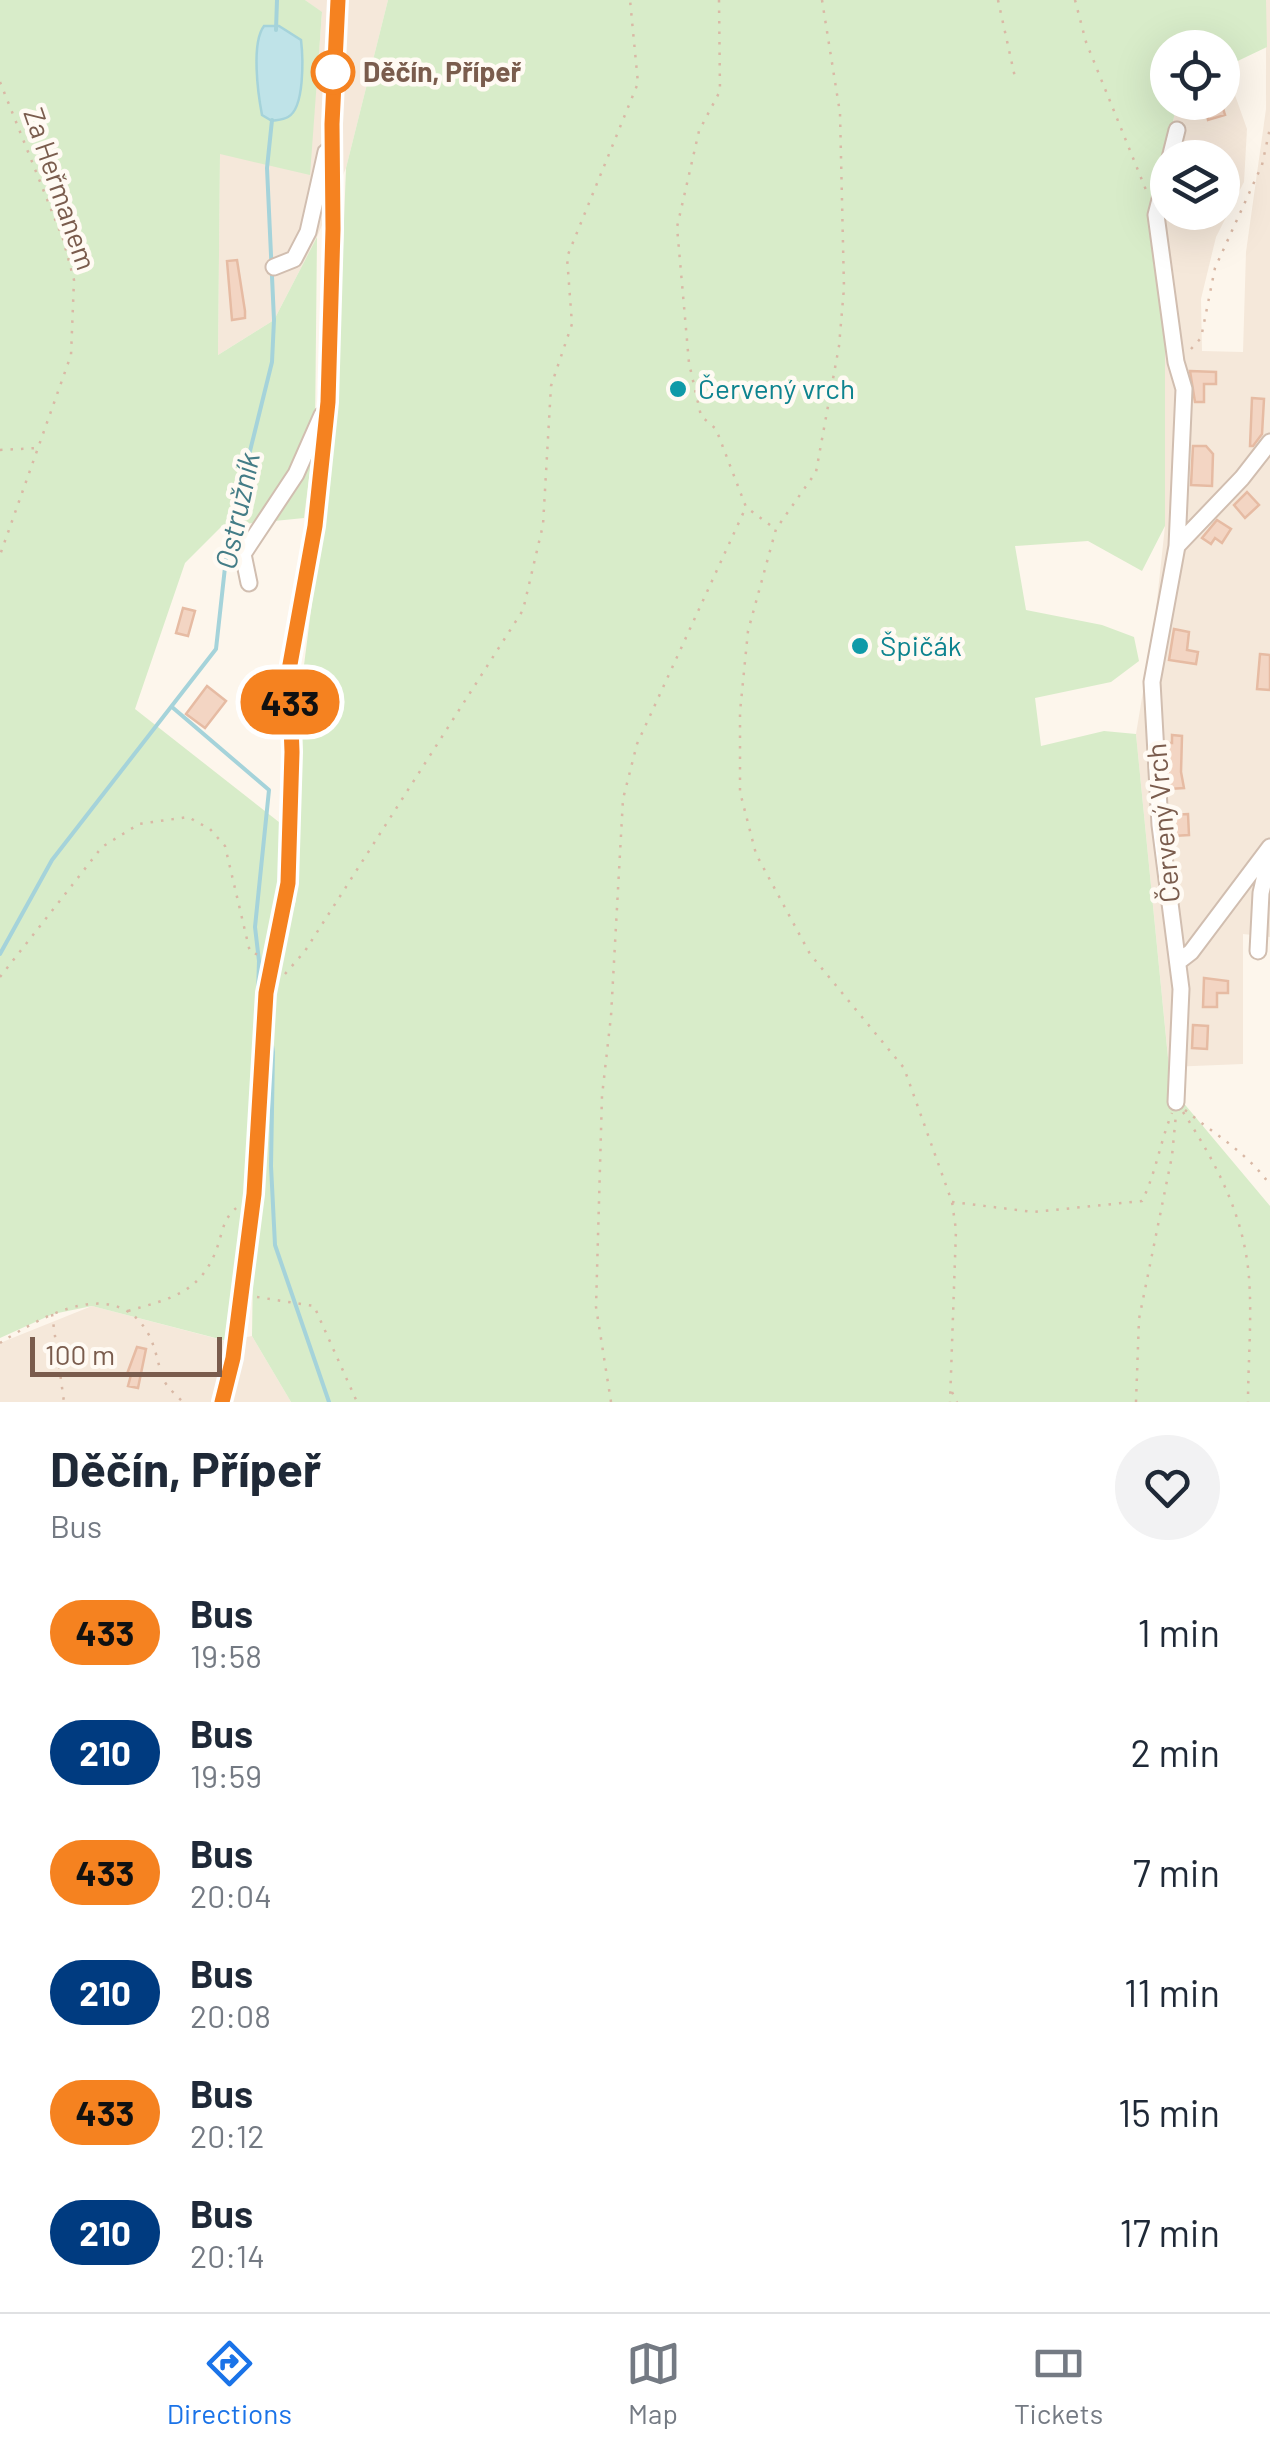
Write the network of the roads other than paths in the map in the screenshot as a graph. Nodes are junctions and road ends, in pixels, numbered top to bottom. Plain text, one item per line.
1 (338, 0) edge
2 (332, 124) junction
3 (1177, 130) dead end
4 (1174, 140) edge
5 (1158, 230) edge
6 (274, 267) dead end
7 (328, 402) junction
8 (1270, 442) edge
9 (1176, 546) junction
10 (249, 582) dead end
11 (1270, 850) edge
12 (1258, 951) dead end
13 (1178, 962) junction
14 (1176, 1102) road end
15 (222, 1402) edge

1 - 2 street
2 - 6 street
2 - 7 street
3 - 4 street
5 - 9 street, Červený Vrch
7 - 10 street
7 - 15 street
8 - 9 street
9 - 13 street, Červený Vrch
11 - 12 street
11 - 13 street
13 - 14 street, Červený Vrch

